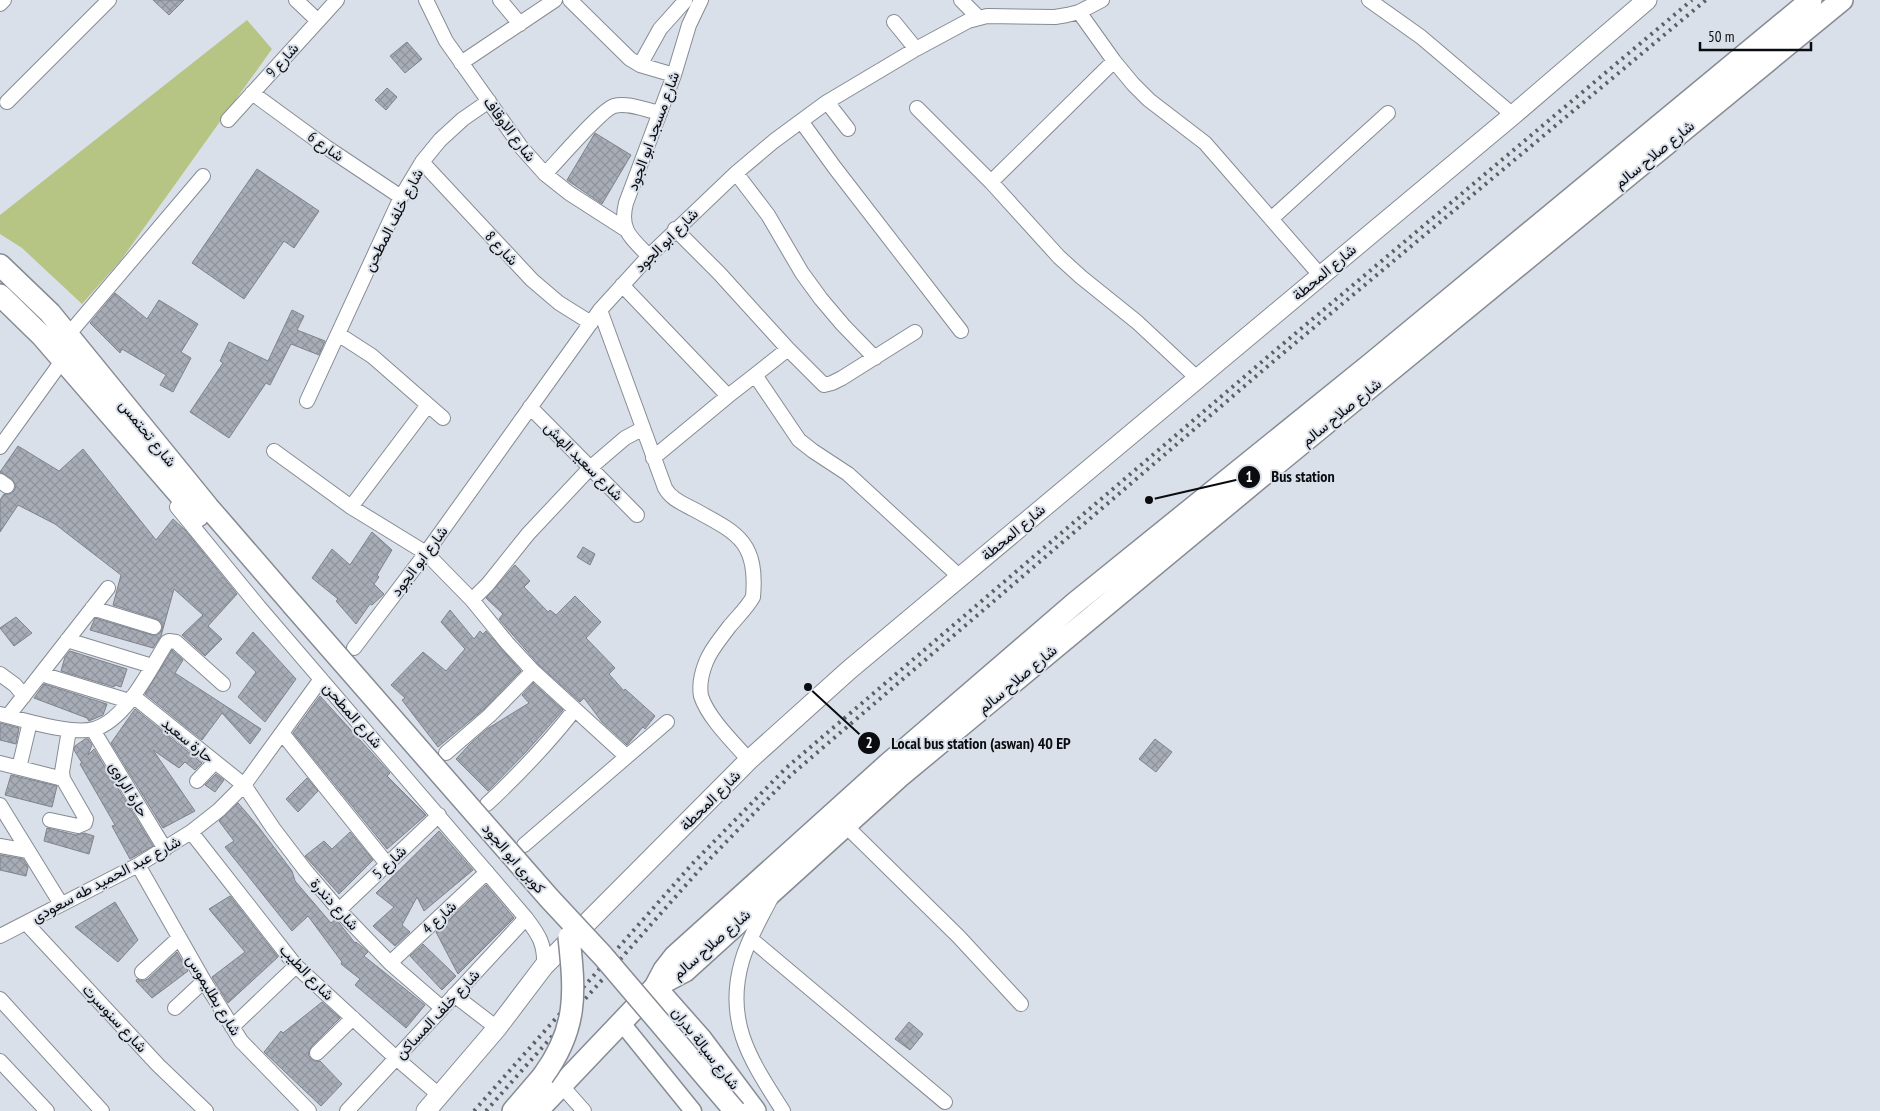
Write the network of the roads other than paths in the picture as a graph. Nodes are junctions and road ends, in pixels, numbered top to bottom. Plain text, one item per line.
1 (4, 0) edge
2 (109, 0) edge
3 (296, 0) edge
4 (337, 0) edge
5 (426, 0) edge
6 (500, 0) edge
7 (555, 0) edge
8 (570, 0) edge
9 (961, 0) edge
10 (1102, 0) edge
11 (1369, 0) edge
12 (1647, 0) edge
13 (1811, 0) edge
14 (1842, 0) edge
15 (691, 3) edge
16 (0, 4) edge
17 (1079, 12) junction
18 (978, 17) junction
19 (317, 20) junction
20 (894, 22) dead end
21 (520, 24) junction
22 (916, 49) junction
23 (1114, 61) junction
24 (461, 63) junction
25 (640, 65) junction
26 (674, 75) junction
27 (252, 93) junction
28 (488, 101) junction
29 (6, 102) dead end
30 (827, 102) junction
31 (917, 108) dead end
32 (660, 113) junction
33 (1388, 113) dead end
34 (1513, 115) junction
35 (228, 120) dead end
36 (801, 121) junction
37 (848, 129) dead end
38 (422, 162) junction
39 (736, 173) junction
40 (546, 174) junction
41 (203, 176) dead end
42 (991, 182) junction
43 (401, 197) junction
44 (1272, 219) junction
45 (625, 229) junction
46 (675, 230) junction
47 (649, 256) junction
48 (3, 274) edge
49 (1320, 276) junction
50 (622, 285) junction
51 (0, 295) edge
52 (600, 310) junction
53 (591, 323) junction
54 (961, 331) dead end
55 (915, 332) dead end
56 (338, 334) junction
57 (68, 335) junction
58 (788, 349) junction
59 (875, 358) junction
60 (62, 361) junction
61 (755, 375) junction
62 (1197, 378) junction
63 (728, 396) junction
64 (307, 401) dead end
65 (428, 405) junction
66 (530, 407) junction
67 (443, 418) dead end
68 (642, 429) junction
69 (0, 447) edge
70 (274, 451) dead end
71 (652, 458) junction
72 (154, 466) junction
73 (590, 468) junction
74 (351, 507) junction
75 (637, 515) dead end
76 (426, 553) junction
77 (960, 577) junction
78 (108, 588) dead end
79 (472, 600) junction
80 (92, 608) junction
81 (288, 609) junction
82 (154, 627) dead end
83 (68, 640) junction
84 (354, 648) dead end
85 (152, 666) junction
86 (533, 671) junction
87 (0, 674) edge
88 (41, 674) junction
89 (321, 679) junction
90 (224, 684) dead end
91 (24, 696) junction
92 (131, 699) junction
93 (575, 709) junction
94 (4, 715) edge
95 (30, 722) junction
96 (667, 722) dead end
97 (69, 730) junction
98 (93, 730) junction
99 (282, 733) junction
100 (446, 753) dead end
101 (626, 756) junction
102 (749, 760) junction
103 (215, 762) junction
104 (0, 763) edge
105 (19, 768) junction
106 (63, 779) junction
107 (197, 781) dead end
108 (244, 784) junction
109 (487, 804) dead end
110 (0, 805) edge
111 (438, 815) junction
112 (50, 820) dead end
113 (845, 825) junction
114 (191, 832) junction
115 (524, 845) dead end
116 (0, 846) edge
117 (165, 849) junction
118 (28, 851) junction
119 (388, 864) junction
120 (138, 865) junction
121 (487, 872) junction
122 (777, 886) junction
123 (61, 904) junction
124 (339, 910) junction
125 (526, 918) junction
126 (26, 922) junction
127 (0, 936) edge
128 (569, 937) junction
129 (179, 938) junction
130 (751, 939) junction
131 (390, 963) junction
132 (296, 966) junction
133 (544, 966) junction
134 (142, 972) dead end
135 (204, 981) junction
136 (656, 987) junction
137 (454, 996) junction
138 (0, 999) edge
139 (1021, 1004) dead end
140 (175, 1008) dead end
141 (442, 1008) junction
142 (353, 1018) junction
143 (620, 1022) junction
144 (232, 1027) junction
145 (497, 1028) junction
146 (317, 1053) dead end
147 (396, 1058) junction
148 (0, 1060) edge
149 (552, 1080) junction
150 (440, 1095) junction
151 (945, 1102) dead end
152 (47, 1111) edge
153 (102, 1111) edge
154 (206, 1111) edge
155 (310, 1111) edge
156 (347, 1111) edge
157 (426, 1111) edge
158 (513, 1111) edge
159 (538, 1111) edge
160 (584, 1111) edge
161 (693, 1111) edge
162 (718, 1111) edge
163 (735, 1111) edge
164 (755, 1111) edge
165 (783, 1111) edge

1 - 16 street
2 - 29 street
3 - 19 street
4 - 19 street, شارع 9
5 - 24 street, شارع الاوقاف
6 - 21 street
7 - 21 street
8 - 25 street
9 - 18 street
10 - 17 street, شارع ابو الجود
11 - 34 street
12 - 34 main road, شارع المحطة
13 - 136 main road, شارع صلاح سالم
14 - 113 main road, شارع صلاح سالم
15 - 25 street
15 - 26 street, شارع مسجد ابو الجود
17 - 18 street, شارع ابو الجود
17 - 23 street
18 - 22 street, شارع ابو الجود
19 - 27 street, شارع 9
20 - 22 street
21 - 24 street
22 - 30 street, شارع ابو الجود
23 - 42 street
23 - 44 street
24 - 28 street, شارع الاوقاف
25 - 26 street
26 - 32 street, شارع مسجد ابو الجود
27 - 35 street, شارع 9
27 - 43 street, شارع 6
28 - 38 street, شارع خلف المطحن
28 - 40 street, شارع الاوقاف
30 - 36 street, شارع ابو الجود
30 - 37 street
31 - 42 street
32 - 40 street
32 - 45 street, شارع مسجد ابو الجود
33 - 44 street
34 - 49 main road, شارع المحطة
36 - 39 street, شارع ابو الجود
36 - 54 street
38 - 43 street, شارع خلف المطحن
38 - 53 street, شارع 8
39 - 46 street, شارع ابو الجود
39 - 59 street
40 - 45 street, شارع الاوقاف
41 - 57 street
42 - 62 street
43 - 56 street, شارع خلف المطحن
44 - 49 street
45 - 47 street
46 - 47 street, شارع ابو الجود
46 - 58 street
47 - 50 street, شارع ابو الجود
48 - 57 main road, شارع تحتمس
49 - 62 main road, شارع المحطة
50 - 52 street, شارع ابو الجود
50 - 63 street
51 - 60 main road, شارع تحتمس
52 - 53 street, شارع ابو الجود
52 - 68 street
53 - 66 street, شارع ابو الجود
55 - 59 street
56 - 64 street, شارع خلف المطحن
56 - 65 street
57 - 81 main road, شارع تحتمس
58 - 59 street
58 - 61 street
60 - 69 street
60 - 72 main road, شارع تحتمس
61 - 63 street
61 - 77 street
62 - 77 main road, شارع المحطة
63 - 71 street
65 - 67 street
65 - 74 street
66 - 73 street, شارع سعيد الهش
66 - 76 street, شارع ابو الجود
68 - 71 street
68 - 73 street
70 - 74 street
71 - 102 street
72 - 81 main road, شارع تحتمس
72 - 89 street, شارع المطحن
73 - 75 street, شارع سعيد الهش
73 - 79 street
74 - 76 street
76 - 79 street
76 - 84 street, شارع ابو الجود
77 - 102 main road, شارع المحطة
78 - 80 street
79 - 86 street
80 - 82 street
80 - 83 street
81 - 128 main road, كوبرى ابو الجود
81 - 163 main road, كوبرى ابو الجود, bridge
83 - 85 street
83 - 88 street
85 - 90 street
85 - 92 street
86 - 93 street
86 - 100 street
87 - 91 street
88 - 91 street
88 - 92 street
89 - 99 street, شارع عبد الحميد طه سعودى
89 - 111 street, شارع المطحن
91 - 94 street
92 - 98 street
92 - 103 street, حارة سعيد
93 - 101 street
93 - 109 street
94 - 95 street
95 - 97 street
95 - 105 street
96 - 101 street
97 - 98 street
97 - 106 street
98 - 117 street, حارة الراوى
99 - 108 street, شارع عبد الحميد طه سعودى
99 - 119 street
101 - 115 street
102 - 133 main road, شارع المحطة
103 - 107 street
103 - 108 street, حارة سعيد
104 - 105 street
105 - 106 street
106 - 112 street
108 - 114 street, شارع عبد الحميد طه سعودى
108 - 124 street, شارع دندرة
110 - 118 street
111 - 119 street, شارع 5
111 - 121 street, شارع المطحن
113 - 122 main road, شارع صلاح سالم
113 - 139 street
114 - 117 street, شارع عبد الحميد طه سعودى
114 - 132 street, شارع الطيب
116 - 118 street
117 - 120 street, شارع عبد الحميد طه سعودى
118 - 123 street
119 - 124 street, شارع 5
120 - 123 street, شارع عبد الحميد طه سعودى
120 - 129 street, شارع بطليموس
121 - 125 street, شارع المطحن
121 - 131 street, شارع 4
122 - 130 street, شارع سيالة بدران
122 - 136 main road, شارع صلاح سالم
123 - 126 street, شارع عبد الحميد طه سعودى
124 - 131 street, شارع دندرة
125 - 133 street, شارع المطحن
125 - 137 street, شارع خلف المساكن
126 - 127 street, شارع عبد الحميد طه سعودى
126 - 154 street, شارع سنوسرت
128 - 149 main road, bridge
128 - 162 main road, كوبرى ابو الجود
129 - 134 street
129 - 135 street, شارع بطليموس
130 - 151 street
130 - 165 street, شارع سيالة بدران
131 - 141 street, شارع دندرة
132 - 142 street, شارع الطيب
132 - 144 street
133 - 145 main road, شارع المحطة
135 - 140 street
135 - 144 street, شارع بطليموس
136 - 143 main road
136 - 164 main road, شارع سيالة بدران
137 - 141 street, شارع خلف المساكن
137 - 145 street
138 - 153 street
141 - 147 street, شارع خلف المساكن
142 - 146 street
142 - 147 street, شارع الطيب
143 - 149 main road
143 - 161 street
144 - 155 street, شارع بطليموس
145 - 150 main road, شارع المحطة
147 - 150 street, شارع الطيب
147 - 156 street, شارع خلف المساكن
148 - 152 street
149 - 158 main road
149 - 159 main road
149 - 160 street
150 - 157 main road, شارع المحطة

